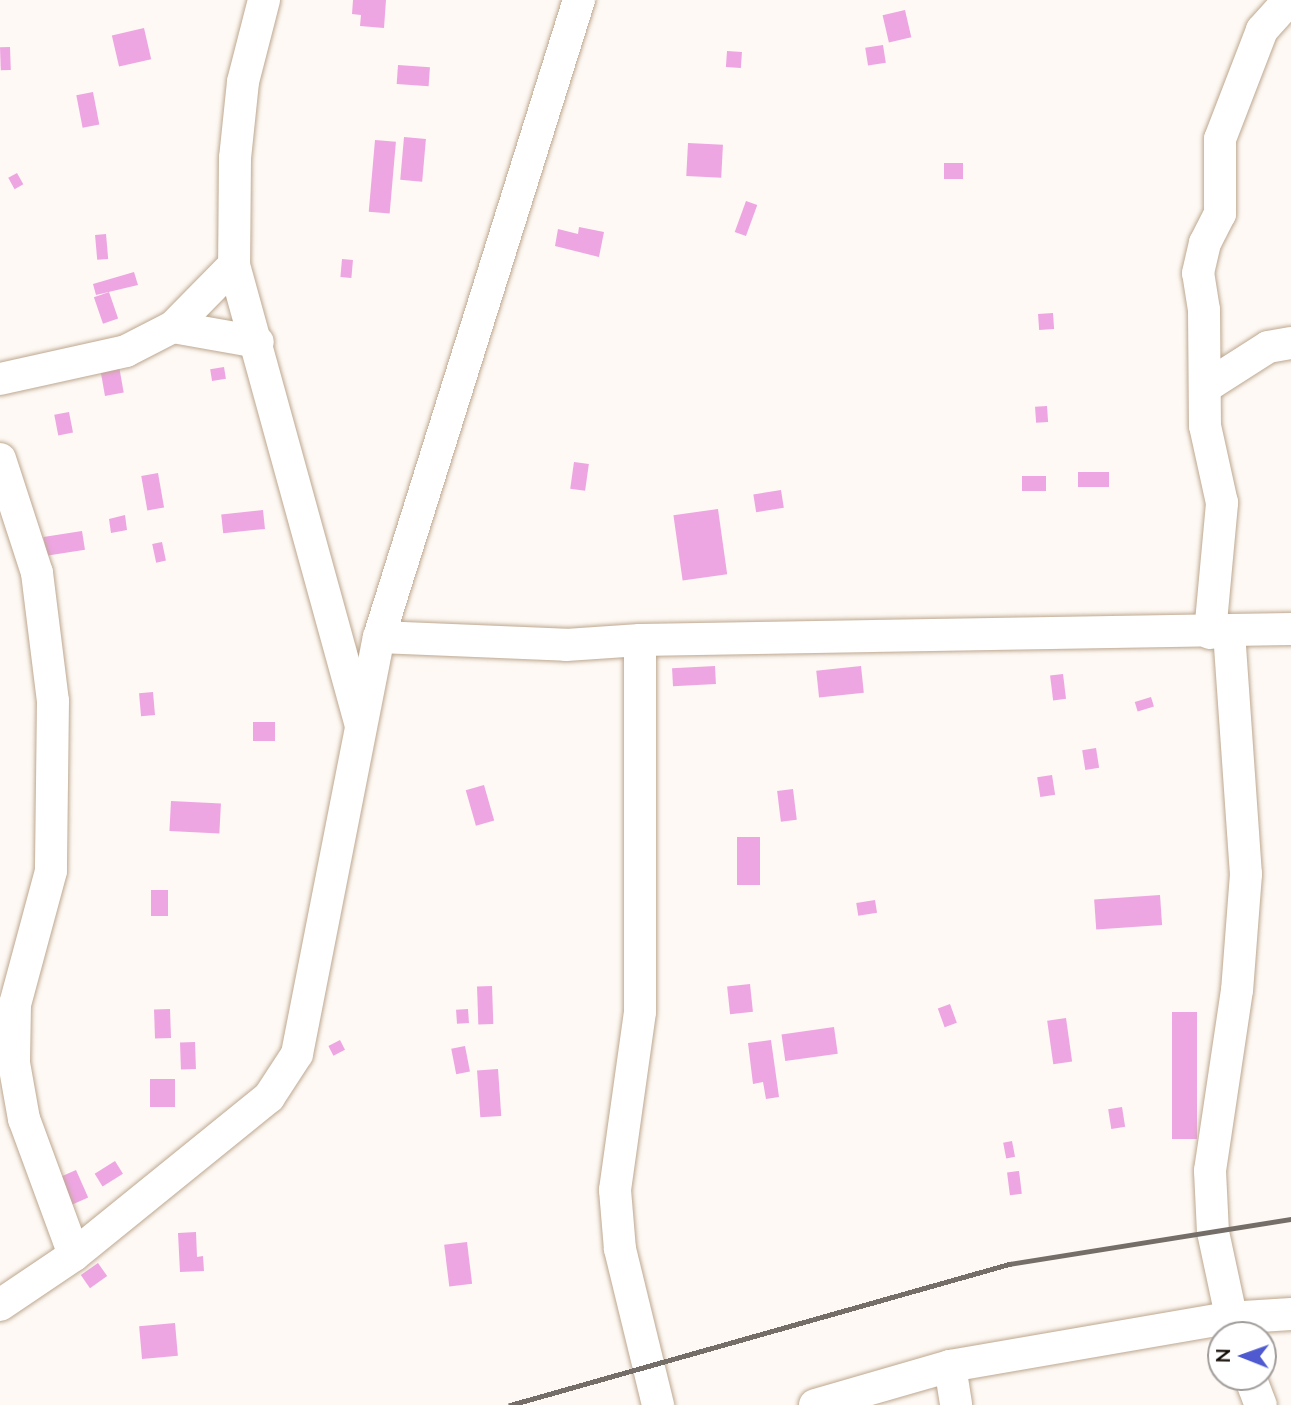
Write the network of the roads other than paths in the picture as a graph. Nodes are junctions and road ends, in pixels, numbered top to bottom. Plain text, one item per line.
1 (264, 0) edge
2 (579, 0) edge
3 (1289, 0) edge
4 (234, 265) junction
5 (173, 327) junction
6 (258, 341) junction
7 (1291, 343) edge
8 (0, 379) edge
9 (1207, 386) junction
10 (0, 459) edge
11 (1291, 629) edge
12 (1220, 632) junction
13 (379, 637) junction
14 (639, 640) junction
15 (362, 727) junction
16 (74, 1255) junction
17 (0, 1305) edge
18 (1291, 1314) edge
19 (1230, 1321) edge
20 (1256, 1321) edge
21 (1207, 1329) edge
22 (950, 1366) junction
23 (658, 1405) edge
24 (815, 1405) edge
25 (956, 1405) edge

1 - 4 street
2 - 13 street
3 - 9 street
4 - 5 street
4 - 6 street
5 - 6 street
5 - 8 street
6 - 15 street
7 - 9 street
9 - 12 street
10 - 16 street
11 - 12 street
12 - 14 street
12 - 19 street
13 - 14 street
13 - 15 street
14 - 23 street
15 - 16 street
16 - 17 street
18 - 20 street
21 - 22 street
22 - 24 street
22 - 25 street

